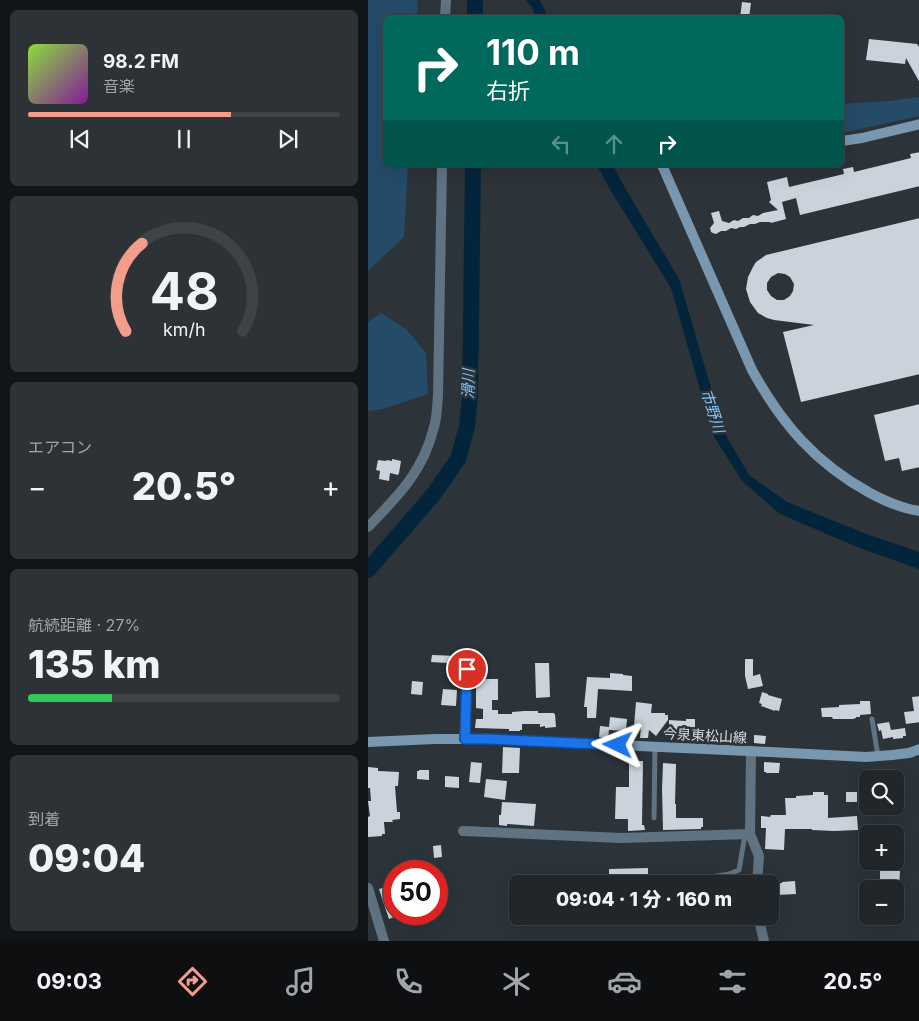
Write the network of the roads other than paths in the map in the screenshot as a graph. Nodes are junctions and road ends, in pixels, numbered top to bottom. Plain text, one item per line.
1 (446, 0) edge
2 (446, 15) edge
3 (920, 124) edge
4 (844, 142) edge
5 (442, 167) edge
6 (663, 167) edge
7 (920, 511) edge
8 (368, 528) edge
9 (467, 669) dead end
10 (872, 719) dead end
11 (465, 739) junction
12 (368, 742) edge
13 (655, 746) junction
14 (920, 750) edge
15 (751, 751) junction
16 (878, 757) junction
17 (654, 818) dead end
18 (463, 831) dead end
19 (748, 834) junction
20 (723, 875) edge
21 (757, 875) edge
22 (368, 888) edge
23 (760, 925) edge
24 (384, 941) edge
25 (764, 941) edge

1 - 2 street
3 - 4 main road
5 - 8 street
6 - 7 main road
9 - 11 lane
10 - 16 lane
11 - 12 main road, 今泉東松山線
11 - 13 main road, 今泉東松山線
13 - 15 main road, 今泉東松山線
13 - 17 lane
14 - 16 main road, 今泉東松山線
15 - 16 main road, 今泉東松山線
15 - 19 street
18 - 19 street
19 - 20 lane
19 - 21 street
22 - 24 street
23 - 25 street

